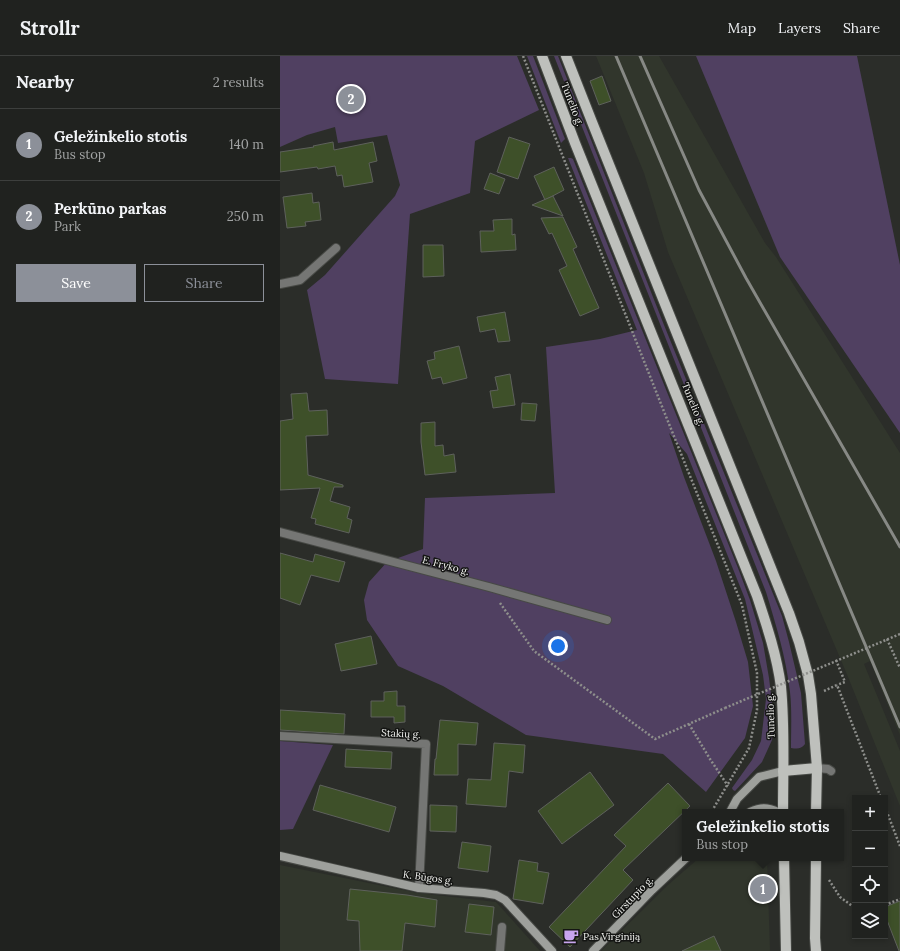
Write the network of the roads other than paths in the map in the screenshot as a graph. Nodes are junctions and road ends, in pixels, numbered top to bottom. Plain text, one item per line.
1 (542, 56) edge
2 (566, 56) edge
3 (336, 248) dead end
4 (280, 284) edge
5 (280, 532) edge
6 (607, 620) dead end
7 (280, 736) edge
8 (816, 768) junction
9 (783, 771) junction
10 (831, 771) dead end
11 (732, 809) edge
12 (756, 809) edge
13 (772, 809) edge
14 (783, 809) edge
15 (816, 809) edge
16 (280, 856) edge
17 (683, 861) edge
18 (784, 861) edge
19 (816, 861) edge
20 (419, 888) junction
21 (502, 927) dead end
22 (500, 951) edge
23 (552, 951) edge
24 (593, 951) edge
25 (786, 951) edge
26 (816, 951) edge

1 - 9 main road, Tunelio g.
2 - 8 main road, Tunelio g.
3 - 4 street
5 - 6 street, E. Fryko g.
7 - 20 street, Stakių g.
8 - 9 main road
8 - 10 street
8 - 15 main road, Tunelio g.
9 - 11 street
9 - 14 main road, Tunelio g.
12 - 13 street
16 - 20 street, K. Būgos g.
17 - 24 street, Girstupio g.
18 - 25 main road
19 - 26 main road
20 - 23 street, K. Būgos g.
21 - 22 street

